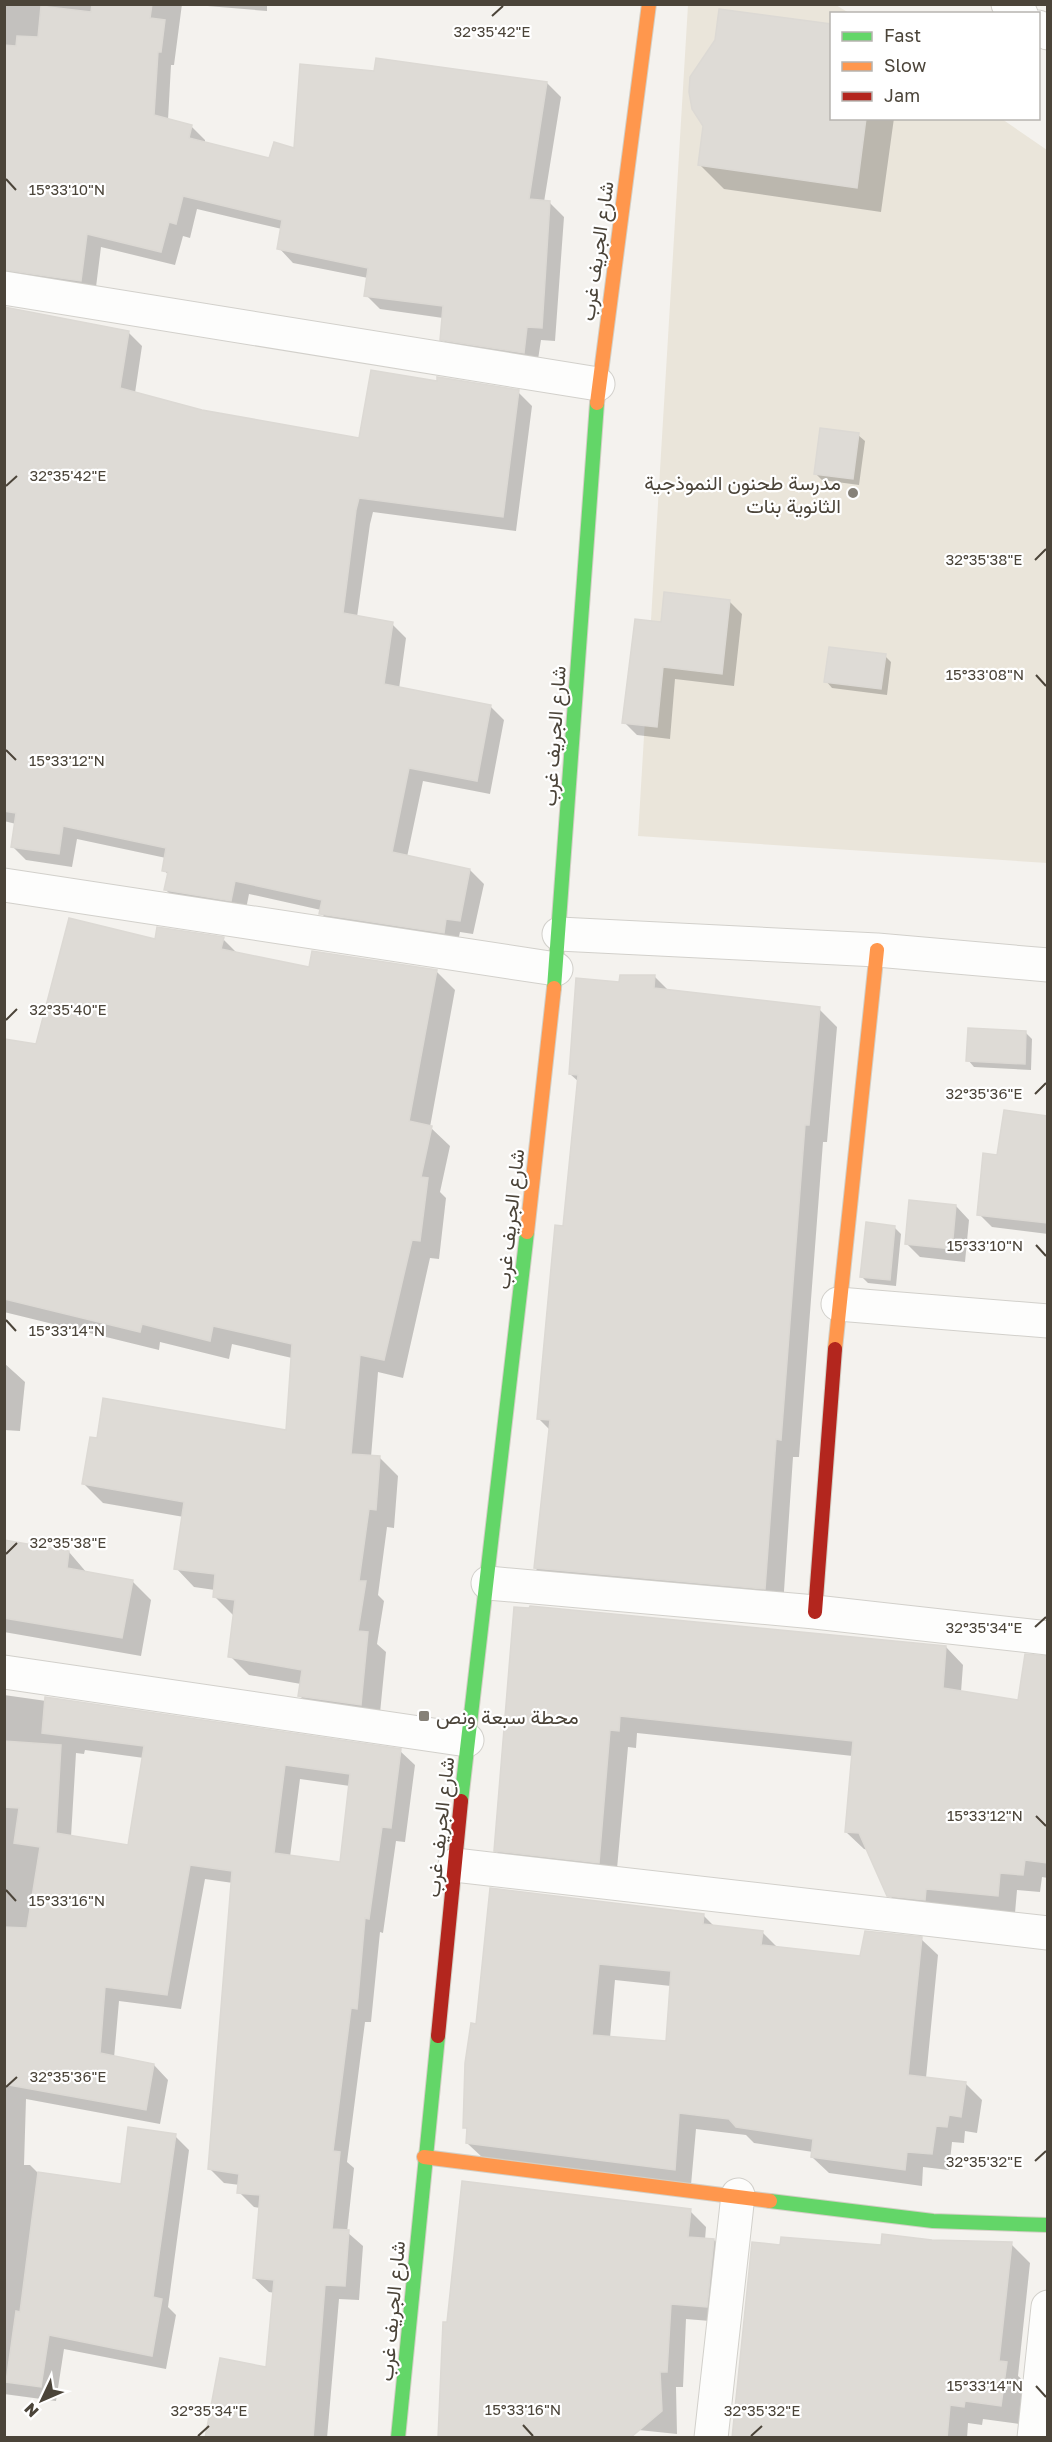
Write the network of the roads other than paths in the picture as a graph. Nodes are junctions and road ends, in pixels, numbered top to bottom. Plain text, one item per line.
1 (649, 4) edge
2 (4, 288) edge
3 (598, 384) junction
4 (4, 885) edge
5 (559, 934) junction
6 (877, 950) junction
7 (1047, 964) edge
8 (556, 969) junction
9 (838, 1304) junction
10 (1047, 1321) edge
11 (489, 1583) junction
12 (815, 1612) junction
13 (1047, 1638) edge
14 (4, 1672) edge
15 (467, 1740) junction
16 (455, 1865) junction
17 (1047, 1933) edge
18 (424, 2157) junction
19 (738, 2195) junction
20 (1047, 2225) edge
21 (1047, 2307) edge
22 (398, 2438) edge
23 (711, 2438) edge
24 (1034, 2438) edge

1 - 3 street, شارع الجريف غرب
2 - 3 street
3 - 5 street, شارع الجريف غرب
4 - 8 street
5 - 6 street
5 - 8 street, شارع الجريف غرب
6 - 7 street
6 - 9 street
8 - 11 street, شارع الجريف غرب
9 - 10 street
9 - 12 street
11 - 12 street
11 - 15 street, شارع الجريف غرب
12 - 13 street
14 - 15 street
15 - 16 street, شارع الجريف غرب
16 - 17 street
16 - 18 street, شارع الجريف غرب
18 - 19 street
18 - 22 street, شارع الجريف غرب
19 - 20 street
19 - 23 street
21 - 24 street

